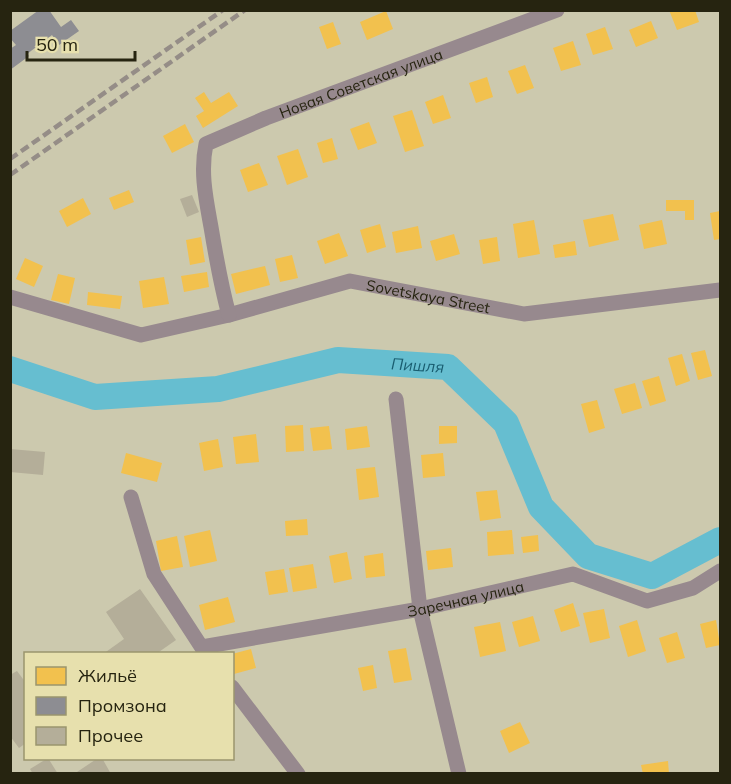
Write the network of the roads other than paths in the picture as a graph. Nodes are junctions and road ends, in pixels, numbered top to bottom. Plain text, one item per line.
1 (557, 10) edge
2 (720, 290) edge
3 (10, 297) edge
4 (229, 315) junction
5 (396, 399) dead end
6 (131, 497) dead end
7 (720, 571) edge
8 (420, 609) junction
9 (204, 651) edge
10 (234, 690) edge
11 (298, 774) edge
12 (459, 774) edge

1 - 4 street, Новая Советская улица
2 - 4 street, Sovetskaya Street
3 - 4 street, Sovetskaya Street
5 - 8 street
6 - 9 street
7 - 8 street, Заречная улица
8 - 9 street, Заречная улица
8 - 12 street
10 - 11 street

